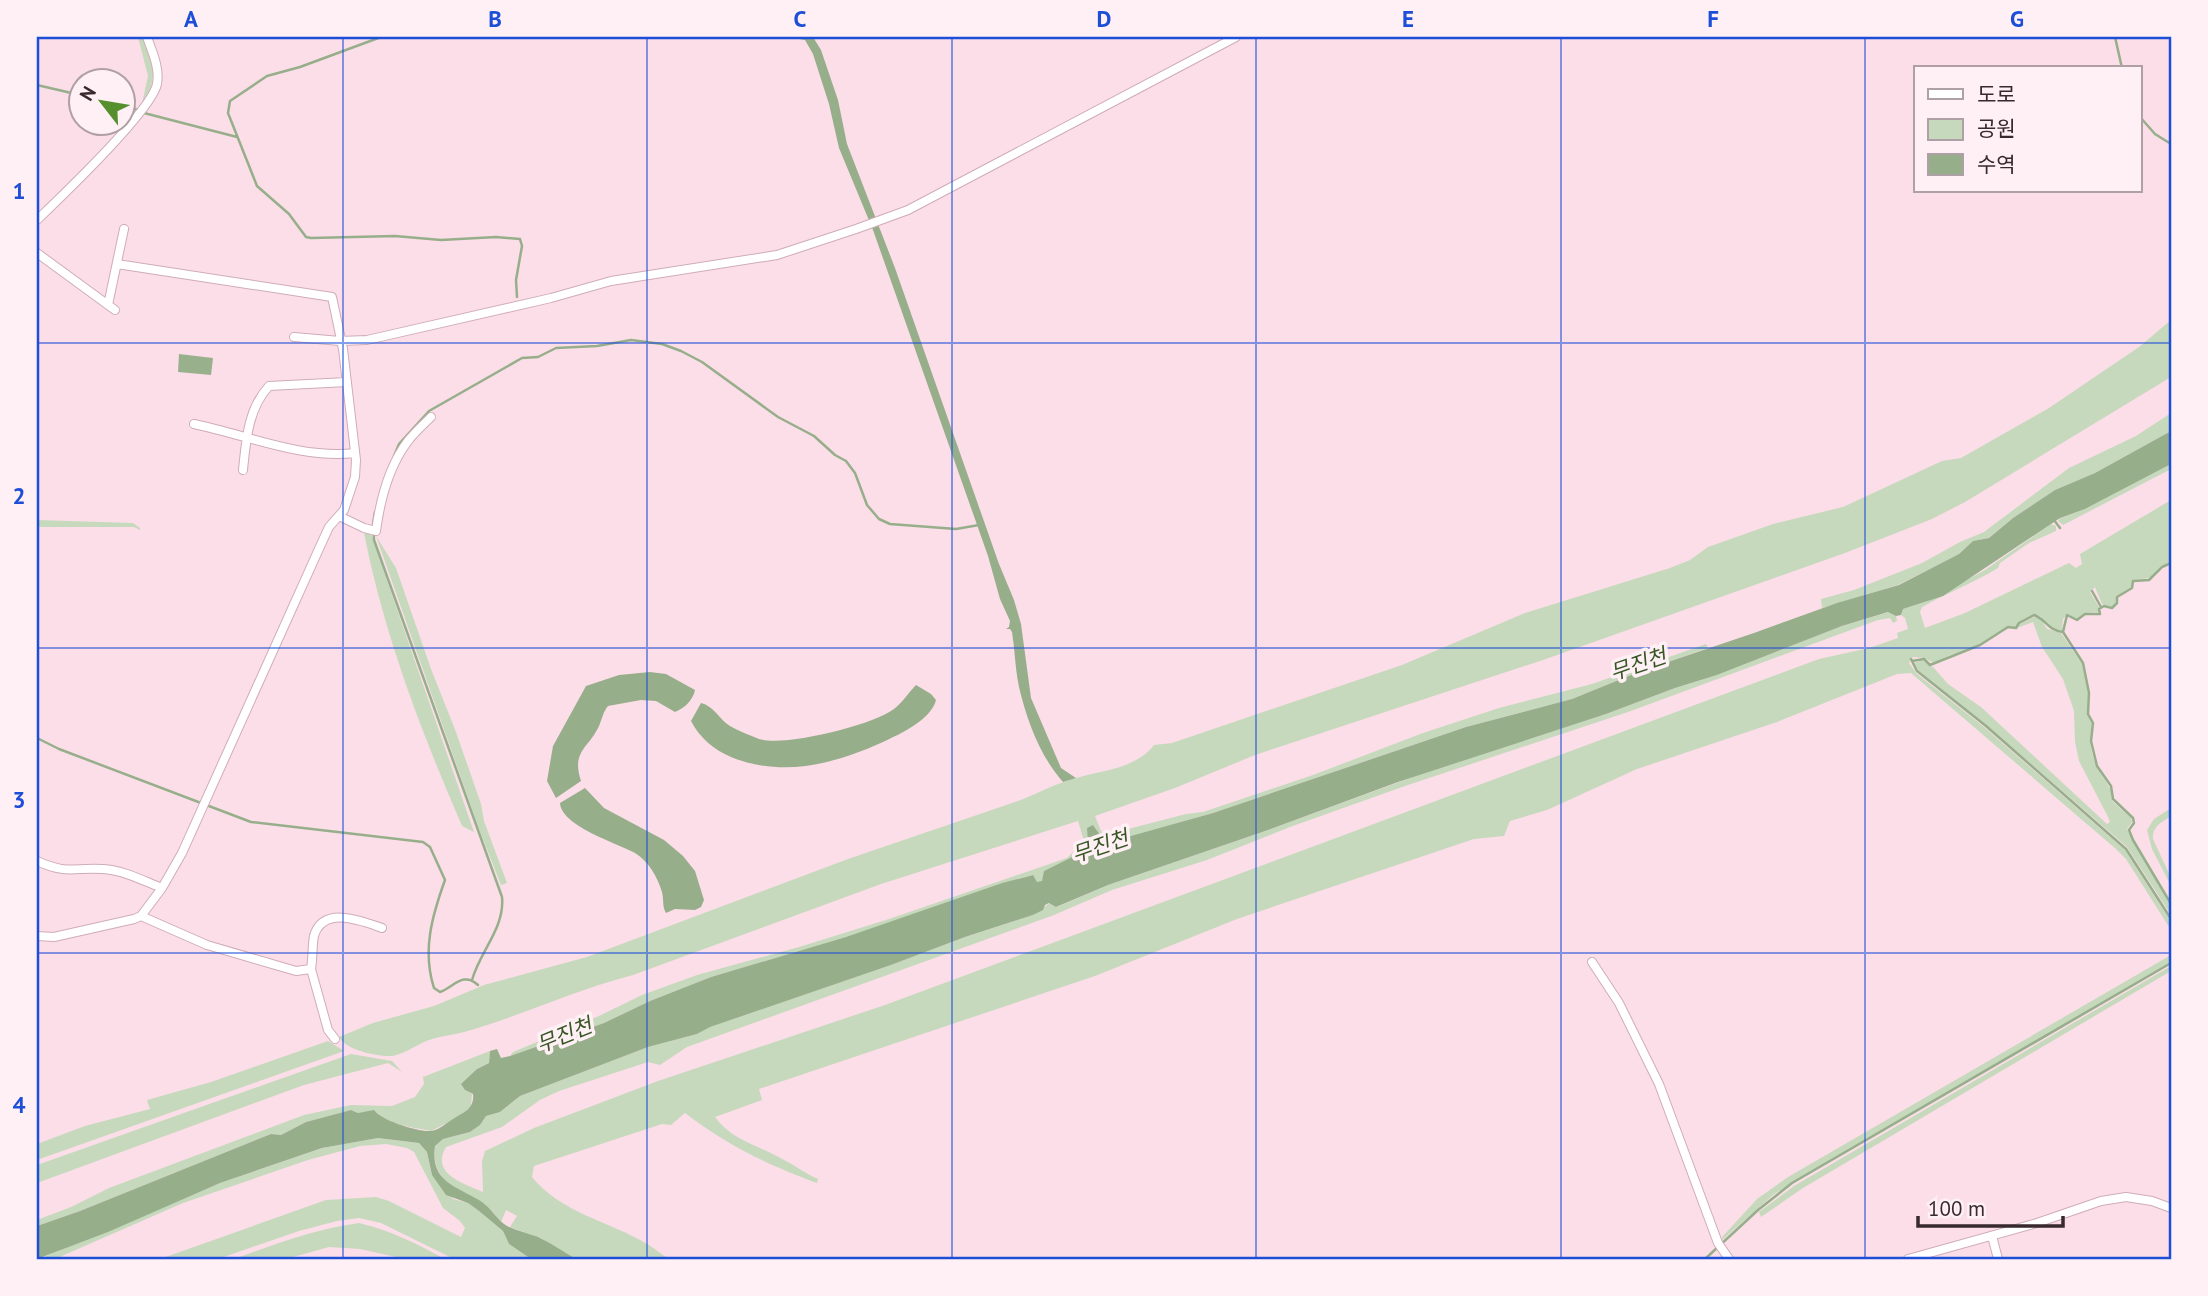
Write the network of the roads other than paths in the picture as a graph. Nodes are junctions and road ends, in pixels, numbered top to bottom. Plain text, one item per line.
1 (147, 37) edge
2 (1236, 37) edge
3 (37, 220) edge
4 (124, 229) dead end
5 (37, 253) edge
6 (117, 264) junction
7 (294, 337) dead end
8 (341, 341) junction
9 (347, 382) junction
10 (431, 417) dead end
11 (194, 424) dead end
12 (246, 438) junction
13 (355, 453) junction
14 (243, 470) dead end
15 (339, 516) junction
16 (37, 861) edge
17 (162, 888) junction
18 (141, 916) junction
19 (382, 928) dead end
20 (37, 936) edge
21 (1592, 962) dead end
22 (311, 969) junction
23 (335, 1039) dead end
24 (2171, 1208) edge
25 (1992, 1236) junction
26 (1729, 1259) edge
27 (1908, 1259) edge
28 (1998, 1259) edge

1 - 3 street
2 - 8 street
4 - 6 street
5 - 6 street
6 - 8 street
7 - 8 street
8 - 9 street
9 - 12 street
9 - 13 street
10 - 15 street
11 - 12 street
12 - 13 street
12 - 14 street
13 - 15 street
15 - 17 street
16 - 17 street
17 - 18 street
18 - 20 street
18 - 22 street
19 - 22 street
21 - 26 street
22 - 23 street
24 - 25 street
25 - 27 street
25 - 28 street

